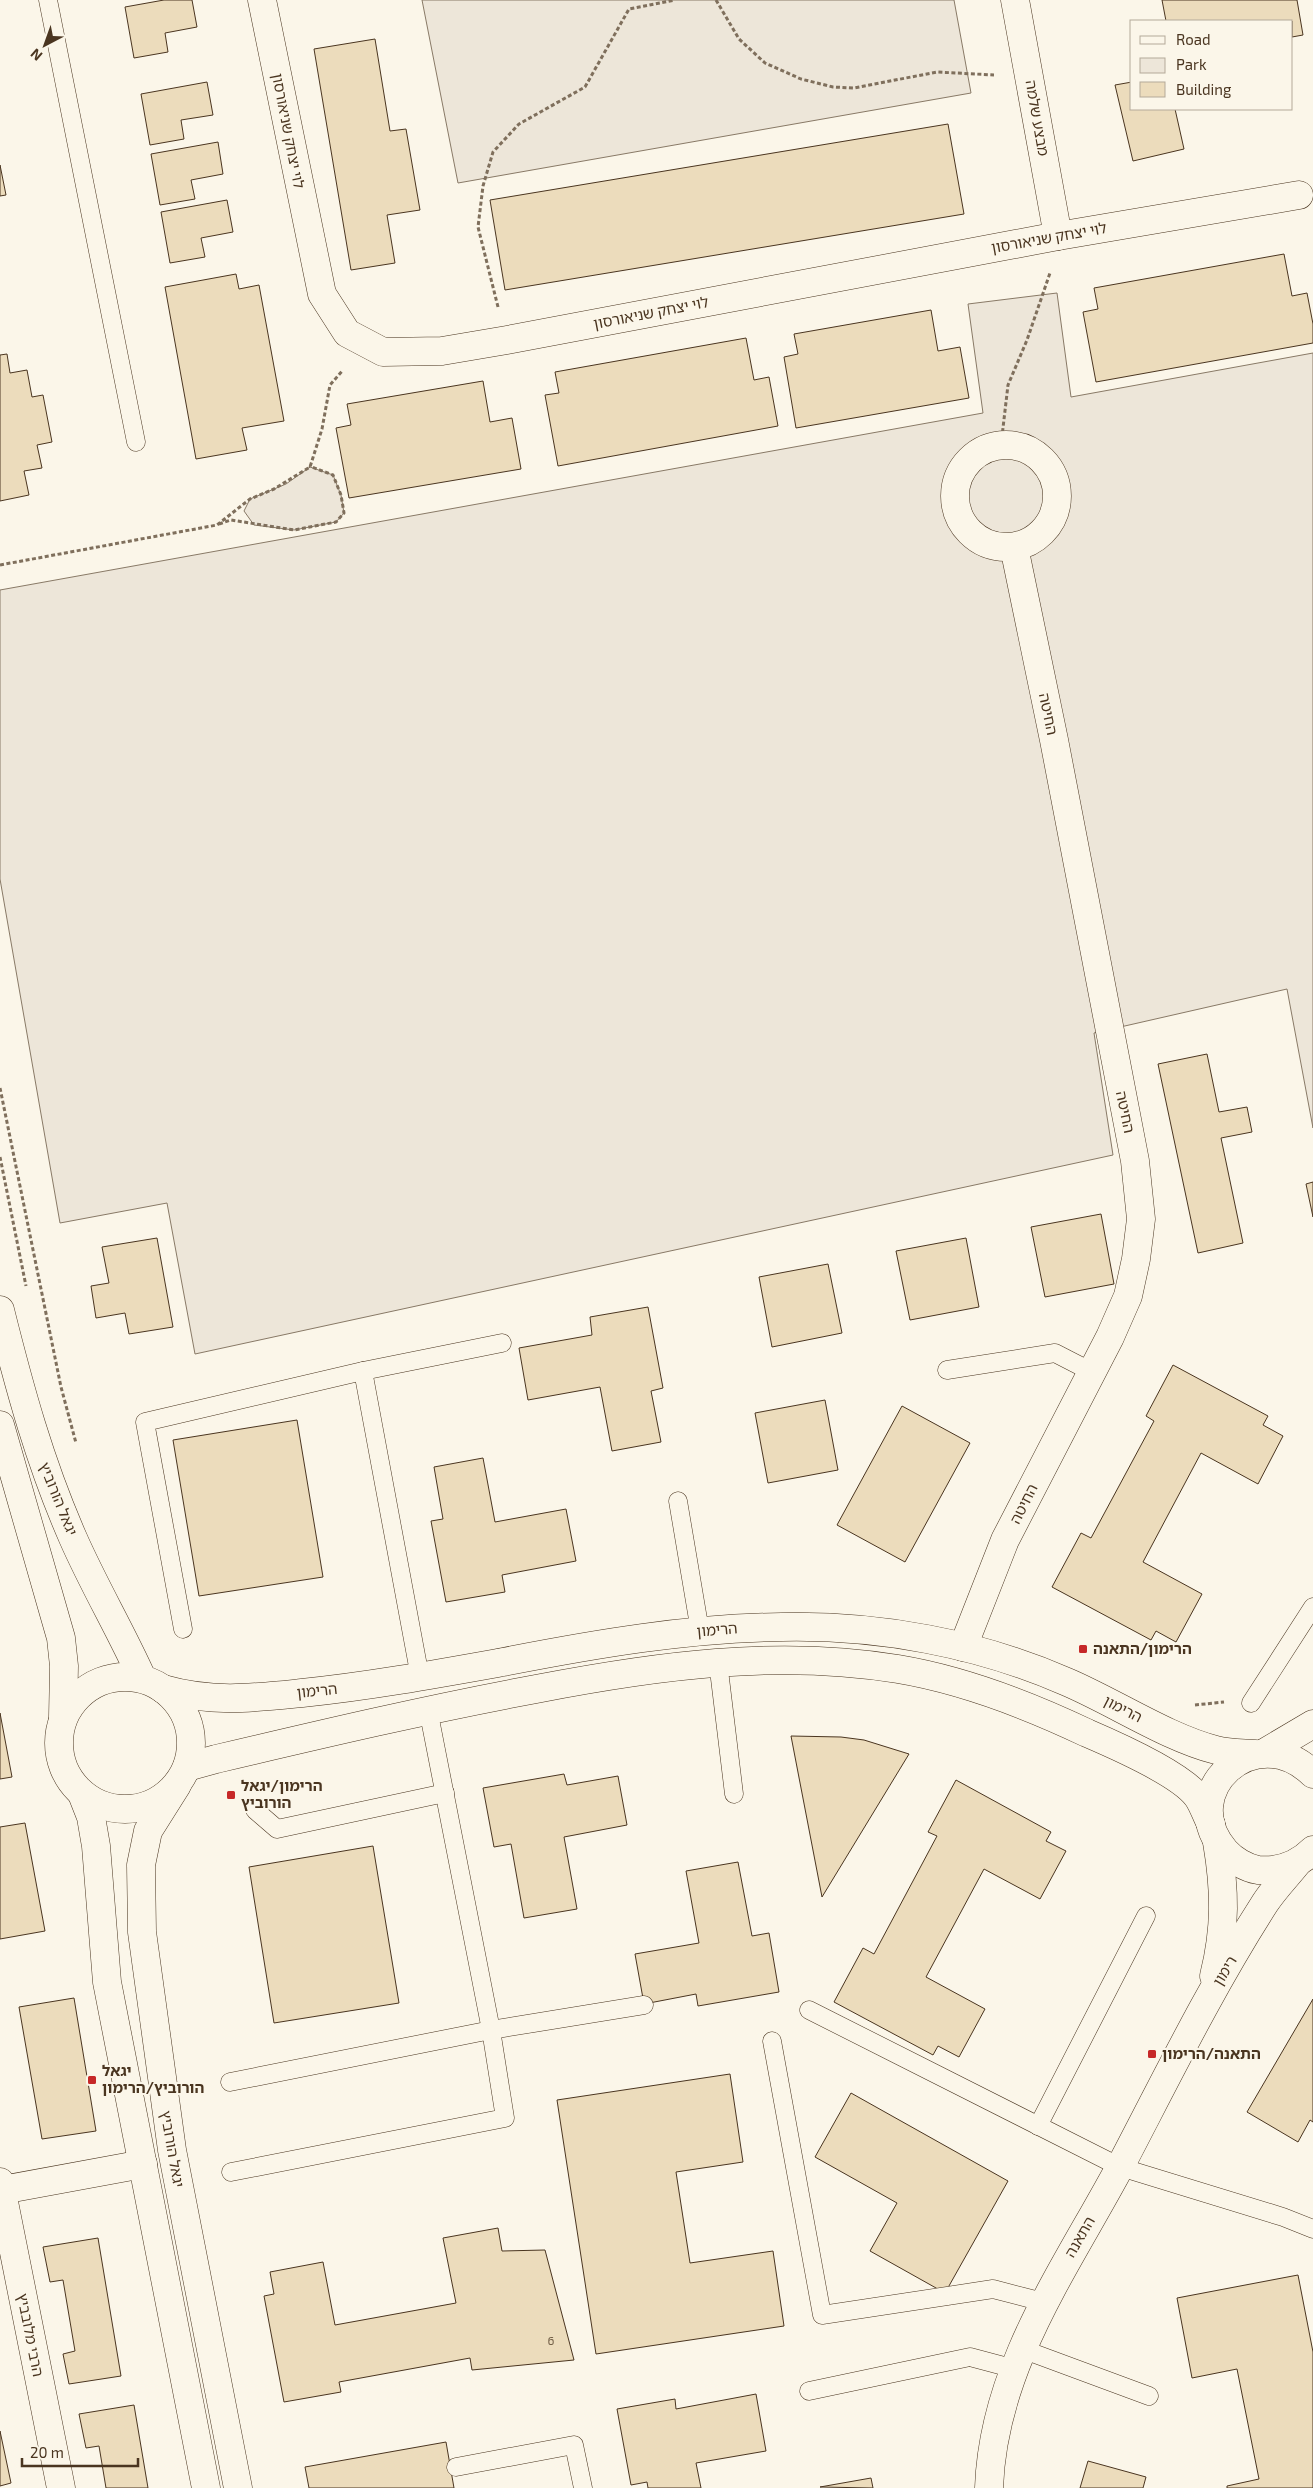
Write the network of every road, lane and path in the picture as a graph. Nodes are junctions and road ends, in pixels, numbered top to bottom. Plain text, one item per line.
1 (48, 0) edge
2 (262, 0) edge
3 (675, 0) edge
4 (716, 0) edge
5 (1015, 0) edge
6 (1030, 78) junction
7 (1299, 195) dead end
8 (1058, 236) junction
9 (508, 340) junction
10 (365, 342) junction
11 (136, 442) dead end
12 (1001, 445) junction
13 (309, 466) junction
14 (217, 525) junction
15 (1014, 547) junction
16 (0, 565) edge
17 (0, 1088) edge
18 (0, 1310) edge
19 (502, 1343) dead end
20 (947, 1370) dead end
21 (363, 1371) junction
22 (1092, 1372) junction
23 (0, 1425) edge
24 (78, 1453) dead end
25 (678, 1501) dead end
26 (1313, 1607) edge
27 (183, 1629) dead end
28 (700, 1631) junction
29 (963, 1647) junction
30 (718, 1662) junction
31 (420, 1677) junction
32 (152, 1684) junction
33 (1251, 1703) dead end
34 (428, 1709) junction
35 (63, 1717) junction
36 (1313, 1724) edge
37 (1259, 1754) junction
38 (1313, 1774) edge
39 (182, 1776) junction
40 (445, 1793) junction
41 (82, 1794) junction
42 (734, 1794) dead end
43 (255, 1810) dead end
44 (1214, 1833) junction
45 (1306, 1856) edge
46 (1146, 1916) dead end
47 (1208, 1999) junction
48 (644, 2004) dead end
49 (809, 2010) dead end
50 (491, 2030) junction
51 (772, 2041) dead end
52 (230, 2082) dead end
53 (1038, 2126) junction
54 (143, 2164) junction
55 (1120, 2167) junction
56 (231, 2172) dead end
57 (1, 2186) edge
58 (1313, 2229) edge
59 (1043, 2302) junction
60 (1019, 2359) junction
61 (809, 2391) dead end
62 (1149, 2396) dead end
63 (456, 2467) dead end
64 (61, 2488) edge
65 (206, 2488) edge
66 (238, 2488) edge
67 (583, 2488) edge
68 (989, 2488) edge

1 - 11 lane
2 - 10 street, לוי יצחק שניאורסון
3 - 9 path
4 - 6 path
5 - 6 street, מבצע שלמה
6 - 8 street, מבצע שלמה
7 - 8 street, לוי יצחק שניאורסון
8 - 9 street, לוי יצחק שניאורסון
8 - 12 path
9 - 10 street, לוי יצחק שניאורסון
10 - 13 path
12 - 15 street
12 - 15 street
13 - 14 path
13 - 14 path
14 - 16 path
15 - 22 street, החיטה
17 - 24 path
18 - 32 street, יגאל הורוביץ
19 - 21 lane
20 - 22 lane
21 - 27 lane
21 - 31 lane
22 - 29 street, החיטה
23 - 35 street
25 - 28 lane
26 - 33 lane
28 - 29 street, הרימון
28 - 31 street, הרימון
29 - 37 street, הרימון
30 - 34 street
30 - 42 lane
30 - 44 street
31 - 32 street, הרימון
32 - 35 street
32 - 39 street
34 - 39 street
34 - 40 lane
35 - 41 street
36 - 37 street
37 - 38 street, הרימון
37 - 44 street
39 - 41 street
39 - 66 street, יגאל הורוביץ
40 - 43 lane
40 - 50 lane
41 - 54 street, יגאל הורוביץ
44 - 45 street
44 - 47 street, רימון
45 - 47 street, רימון
46 - 53 lane
47 - 55 street, התאנה
48 - 50 lane
49 - 53 lane
50 - 52 lane
50 - 56 lane
51 - 59 lane
53 - 55 lane
54 - 57 street
54 - 65 street, יגאל הורוביץ
55 - 58 lane
55 - 59 street, התאנה
57 - 64 street, הרבי מלובביץ
59 - 60 street, התאנה
60 - 61 lane
60 - 62 lane
60 - 68 street, התאנה
63 - 67 lane

